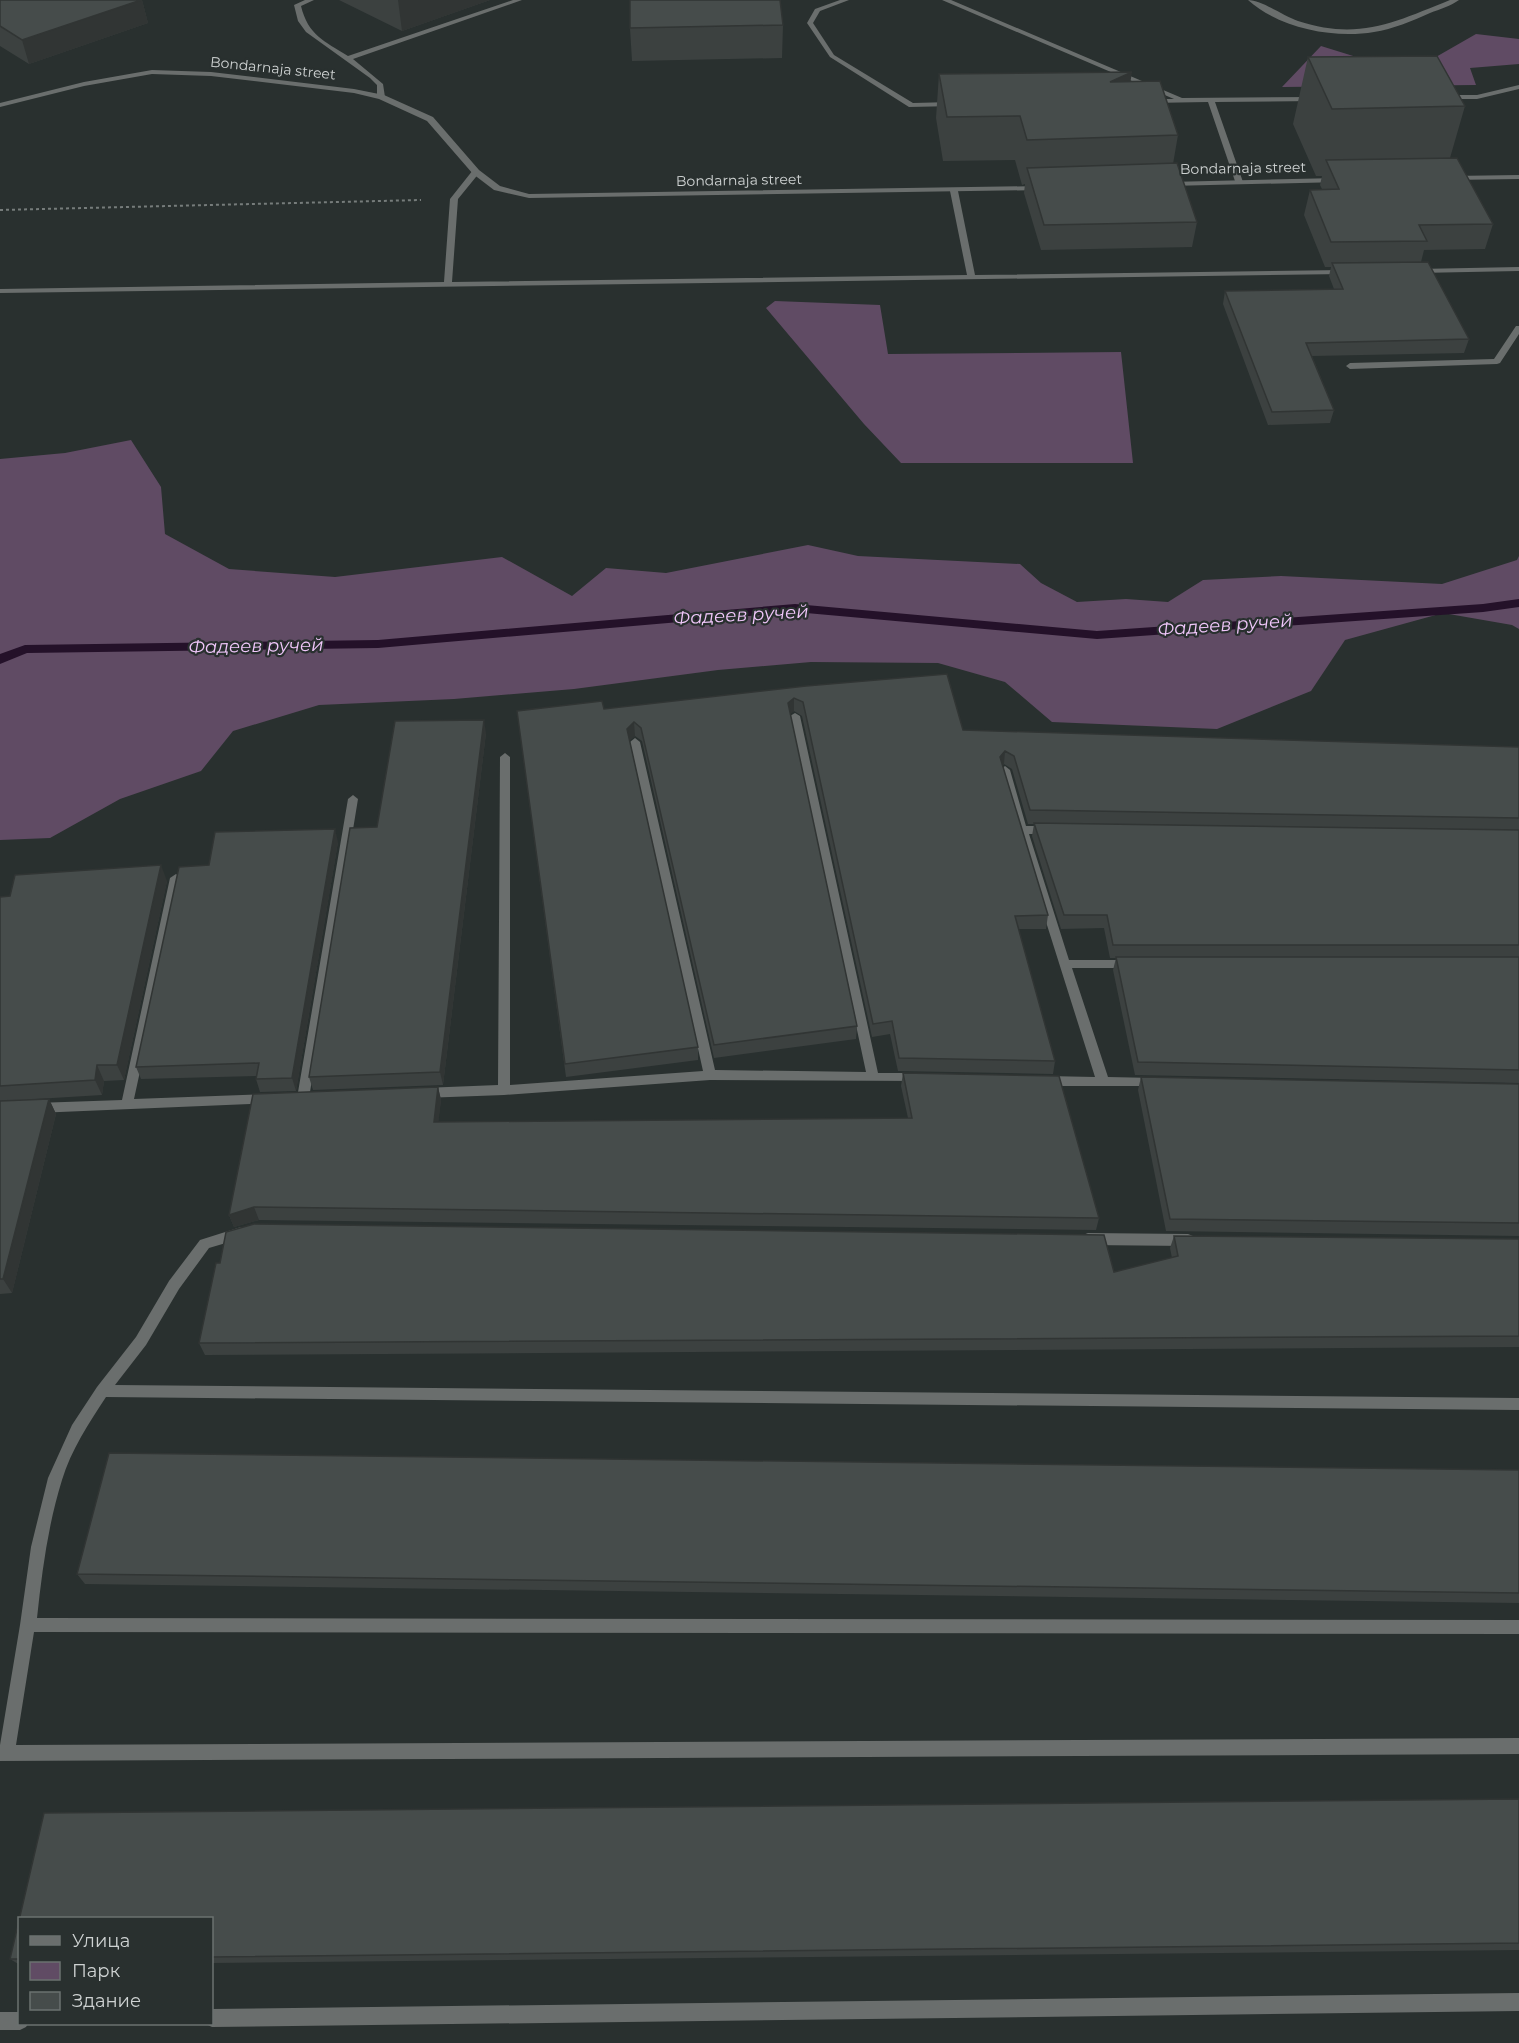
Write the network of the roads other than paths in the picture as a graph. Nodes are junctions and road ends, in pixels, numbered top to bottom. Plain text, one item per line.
1 (310, 0) edge
2 (519, 0) edge
3 (846, 0) edge
4 (945, 0) edge
5 (1251, 0) edge
6 (1456, 0) edge
7 (296, 2) edge
8 (350, 58) junction
9 (1519, 87) edge
10 (381, 97) junction
11 (1431, 97) edge
12 (1327, 99) edge
13 (1184, 100) junction
14 (1211, 100) junction
15 (1148, 101) edge
16 (959, 104) edge
17 (0, 105) edge
18 (476, 172) junction
19 (1519, 177) edge
20 (1447, 178) edge
21 (1343, 180) edge
22 (1239, 182) junction
23 (1156, 184) edge
24 (1049, 188) edge
25 (954, 191) junction
26 (1519, 269) edge
27 (1412, 271) edge
28 (1352, 272) edge
29 (971, 277) junction
30 (448, 284) junction
31 (0, 291) edge
32 (1519, 328) edge
33 (1350, 366) dead end
34 (795, 716) dead end
35 (635, 742) dead end
36 (505, 757) dead end
37 (1005, 770) edge
38 (352, 799) dead end
39 (1022, 830) junction
40 (1057, 830) edge
41 (176, 878) edge
42 (1065, 964) junction
43 (1148, 964) edge
44 (710, 1075) junction
45 (873, 1077) junction
46 (930, 1078) edge
47 (1034, 1081) edge
48 (1103, 1082) junction
49 (1174, 1084) edge
50 (504, 1090) junction
51 (410, 1093) edge
52 (127, 1106) junction
53 (23, 1108) edge
54 (259, 1228) edge
55 (1079, 1238) edge
56 (1198, 1240) edge
57 (102, 1391) junction
58 (1519, 1404) edge
59 (28, 1625) junction
60 (1519, 1627) edge
61 (1519, 1746) edge
62 (4, 1752) edge
63 (1519, 2002) edge
64 (213, 2018) edge
65 (18, 2020) edge
66 (0, 2021) edge

1 - 7 street
2 - 8 street
3 - 16 street
4 - 13 street
5 - 6 street
7 - 8 street
8 - 10 street
9 - 11 street
10 - 17 street, Bondarnaja street
10 - 18 street, Bondarnaja street
12 - 14 street
13 - 14 street
13 - 15 street
14 - 22 street
18 - 25 street, Bondarnaja street
18 - 30 street
19 - 20 street
21 - 22 street, Bondarnaja street
22 - 23 street, Bondarnaja street
24 - 25 street, Bondarnaja street
25 - 29 street
26 - 27 street
28 - 29 street
29 - 30 street
30 - 31 street
32 - 33 street
34 - 45 street
35 - 44 street
36 - 50 street
37 - 39 street
38 - 52 street
39 - 40 street
39 - 42 street
41 - 52 street
42 - 43 street
42 - 48 street
44 - 45 street
44 - 50 street
45 - 46 street
47 - 48 street
48 - 49 street
50 - 51 street
52 - 53 street
54 - 57 street
55 - 56 street
57 - 58 street
57 - 59 street
59 - 60 street
59 - 62 street
61 - 62 street
63 - 64 street
65 - 66 street

